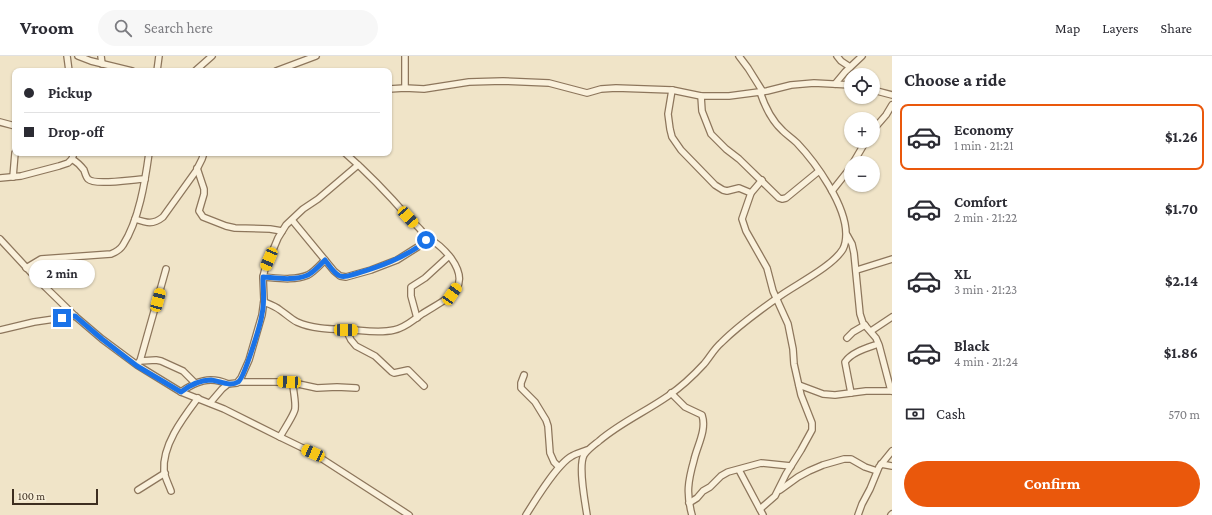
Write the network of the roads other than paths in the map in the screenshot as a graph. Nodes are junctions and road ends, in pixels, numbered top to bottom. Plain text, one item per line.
1 (68, 56) edge
2 (78, 56) edge
3 (101, 56) edge
4 (159, 56) edge
5 (316, 56) edge
6 (405, 56) edge
7 (739, 56) edge
8 (838, 56) edge
9 (862, 56) edge
10 (211, 57) edge
11 (102, 64) junction
12 (850, 67) junction
13 (69, 68) edge
14 (119, 68) edge
15 (157, 68) edge
16 (198, 68) edge
17 (284, 68) edge
18 (835, 84) junction
19 (844, 85) edge
20 (405, 88) junction
21 (392, 89) edge
22 (672, 90) junction
23 (762, 92) junction
24 (880, 92) edge
25 (892, 95) edge
26 (701, 96) junction
27 (892, 105) edge
28 (0, 122) edge
29 (880, 122) edge
30 (12, 125) edge
31 (16, 156) edge
32 (73, 156) edge
33 (149, 156) edge
34 (203, 156) edge
35 (349, 156) edge
36 (72, 159) junction
37 (358, 165) junction
38 (197, 168) junction
39 (819, 171) junction
40 (844, 176) edge
41 (13, 177) junction
42 (0, 178) edge
43 (145, 179) junction
44 (762, 180) junction
45 (832, 191) junction
46 (751, 193) junction
47 (135, 219) junction
48 (292, 220) junction
49 (282, 231) junction
50 (846, 235) junction
51 (426, 237) junction
52 (0, 239) edge
53 (449, 256) junction
54 (892, 259) edge
55 (325, 260) junction
56 (26, 268) junction
57 (166, 270) dead end
58 (857, 270) junction
59 (263, 277) junction
60 (776, 298) junction
61 (264, 302) junction
62 (75, 316) junction
63 (892, 317) edge
64 (416, 318) junction
65 (865, 325) junction
66 (0, 330) edge
67 (346, 330) junction
68 (871, 331) junction
69 (847, 338) dead end
70 (878, 344) junction
71 (138, 363) junction
72 (524, 375) dead end
73 (239, 382) junction
74 (195, 383) junction
75 (293, 383) junction
76 (228, 384) junction
77 (799, 385) junction
78 (424, 386) dead end
79 (356, 388) dead end
80 (892, 391) edge
81 (181, 392) junction
82 (851, 393) junction
83 (671, 394) junction
84 (198, 398) junction
85 (210, 403) junction
86 (280, 437) junction
87 (588, 449) junction
88 (892, 451) edge
89 (881, 464) junction
90 (791, 466) junction
91 (892, 466) edge
92 (559, 467) junction
93 (739, 470) junction
94 (877, 471) junction
95 (165, 473) junction
96 (138, 490) dead end
97 (171, 491) dead end
98 (778, 492) junction
99 (689, 503) junction
100 (399, 509) junction
101 (760, 509) junction
102 (398, 515) edge
103 (409, 515) edge
104 (526, 515) edge
105 (587, 515) edge
106 (692, 515) edge
107 (763, 515) edge
108 (858, 515) edge

1 - 13 street
2 - 11 street
3 - 11 street
4 - 15 street
5 - 17 street
6 - 20 street
7 - 23 street
8 - 12 street
9 - 12 street
10 - 16 street
11 - 14 street
12 - 18 street
18 - 19 street
18 - 23 street
20 - 21 street
20 - 22 street
22 - 26 street
22 - 46 street
23 - 26 street
23 - 39 street
24 - 25 street
26 - 44 street
27 - 29 street
28 - 30 street
31 - 41 street
32 - 36 street
33 - 43 street
34 - 38 street
35 - 37 street
36 - 41 street
36 - 43 street
37 - 48 street
37 - 51 street
38 - 47 street
38 - 49 street
39 - 44 street
39 - 45 street
40 - 45 street
41 - 42 street
43 - 47 street
44 - 46 street
45 - 50 street
46 - 60 street
47 - 56 street
48 - 49 street
48 - 55 street
49 - 59 street
50 - 58 street
50 - 60 street
51 - 53 street
51 - 55 street
52 - 56 street
53 - 64 street
53 - 64 street
54 - 58 street
55 - 59 street
56 - 62 street
57 - 71 street
58 - 65 street
59 - 61 street
60 - 77 street
60 - 83 street
61 - 67 street
61 - 73 street
62 - 66 street
62 - 71 street
63 - 68 street
64 - 67 street
65 - 68 street
65 - 69 street
67 - 78 street
68 - 70 street
70 - 80 street
70 - 82 street
71 - 74 street
71 - 81 street
72 - 92 street
73 - 75 street
73 - 76 street
74 - 76 street
74 - 81 street
75 - 79 street
75 - 86 street
76 - 85 street
77 - 82 street
77 - 90 street
80 - 82 street
81 - 84 street
83 - 87 street
83 - 99 street
84 - 85 street
84 - 95 street
85 - 86 street
86 - 100 street
87 - 92 street
87 - 105 street
88 - 89 street
89 - 91 street
89 - 94 street
90 - 93 street
90 - 98 street
92 - 104 street
93 - 99 street
93 - 101 street
94 - 98 street
94 - 108 street
95 - 96 street
95 - 97 street
98 - 101 street
99 - 106 street
100 - 102 street
100 - 103 street
101 - 107 street

